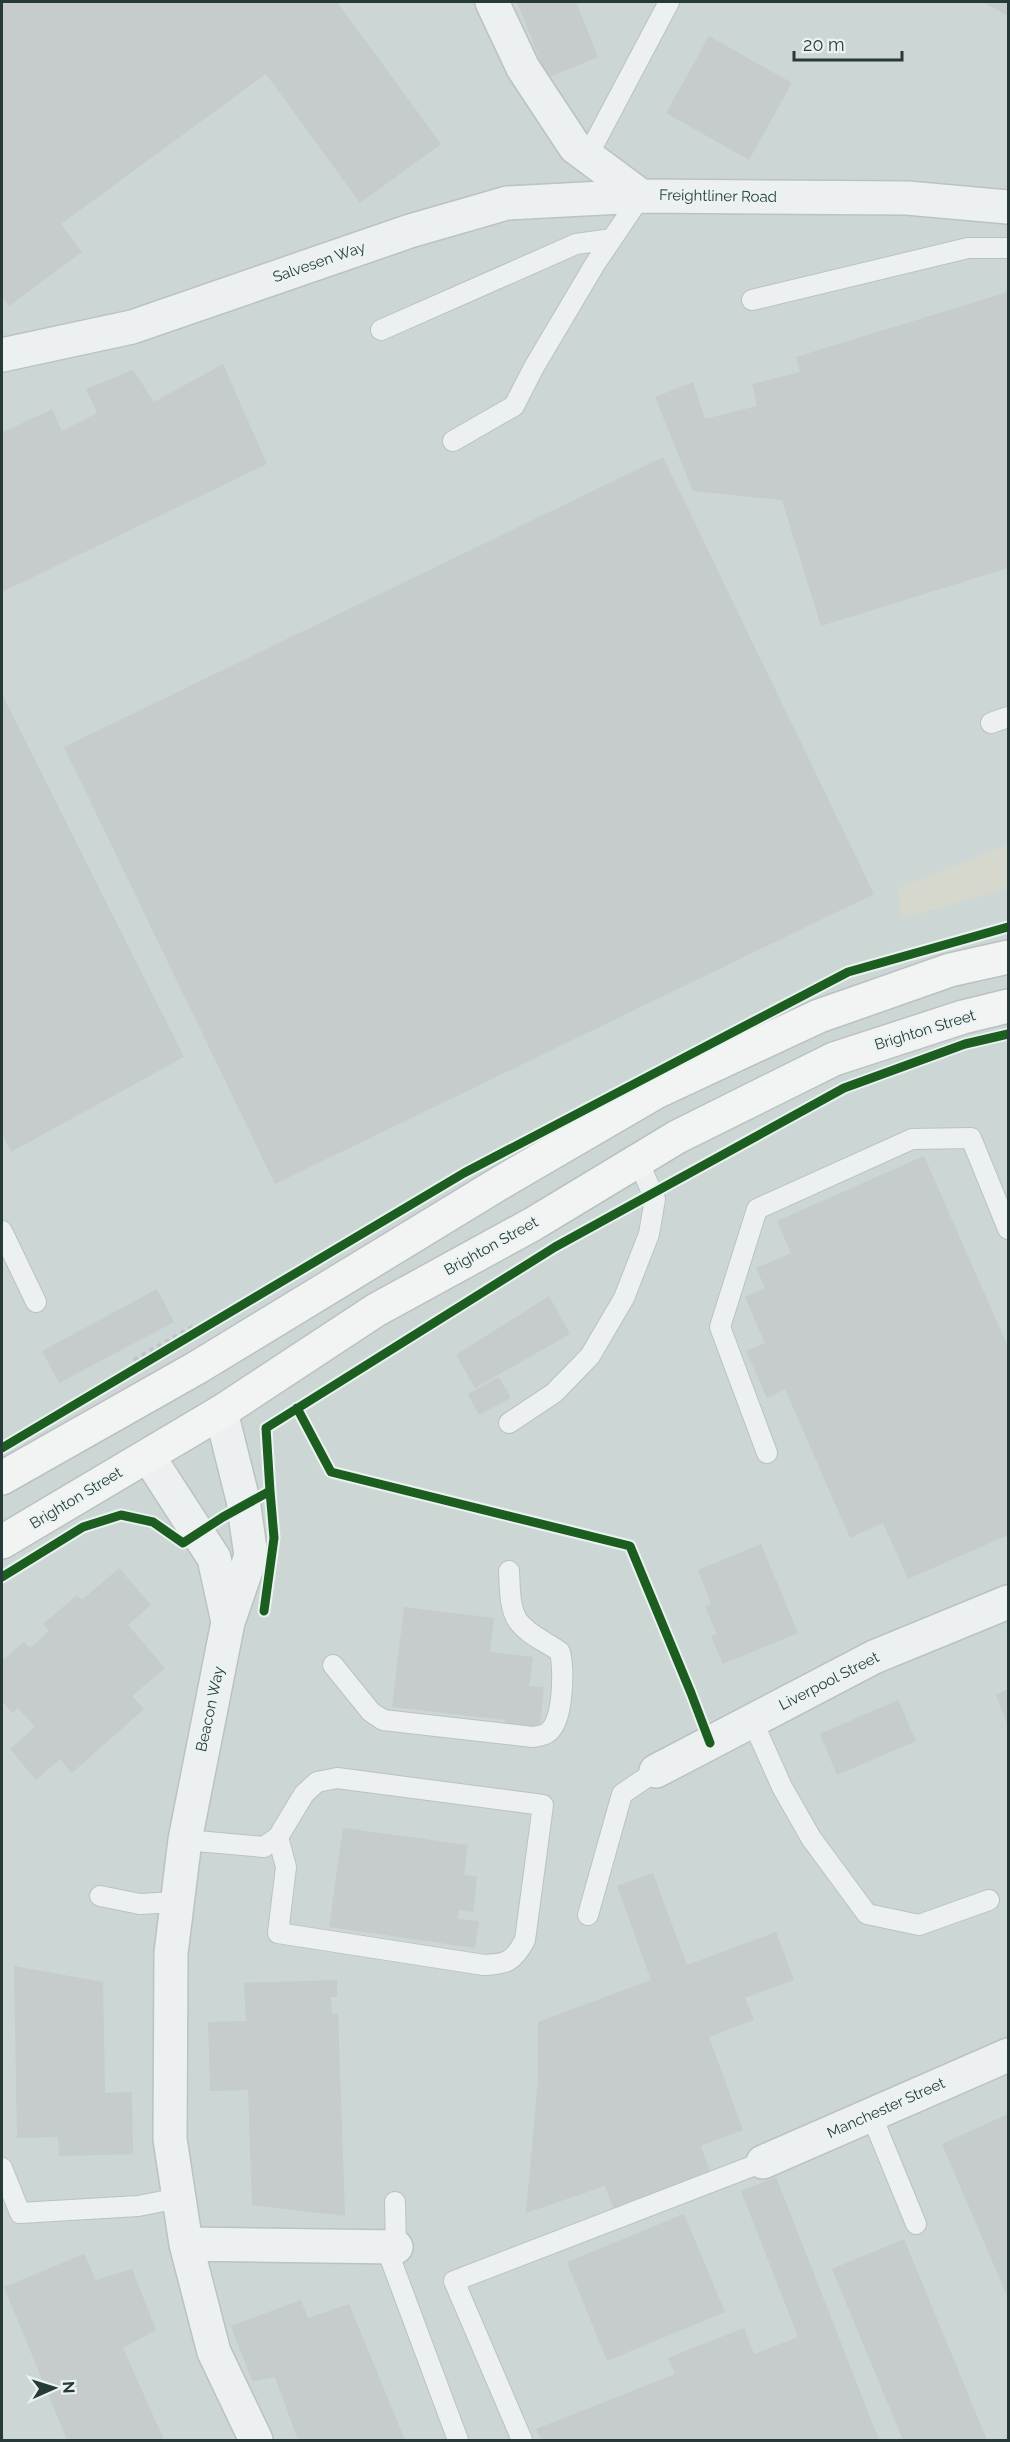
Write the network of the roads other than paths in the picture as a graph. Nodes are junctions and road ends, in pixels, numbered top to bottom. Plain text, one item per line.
1 (492, 2) edge
2 (669, 2) edge
3 (587, 157) junction
4 (640, 196) junction
5 (1008, 207) edge
6 (612, 239) junction
7 (1008, 248) edge
8 (752, 300) dead end
9 (381, 330) dead end
10 (2, 355) edge
11 (453, 441) dead end
12 (1008, 957) edge
13 (1008, 1006) edge
14 (638, 1161) junction
15 (1008, 1228) edge
16 (2, 1231) edge
17 (36, 1302) dead end
18 (221, 1412) junction
19 (510, 1423) dead end
20 (767, 1453) dead end
21 (148, 1456) junction
22 (2, 1478) edge
23 (2, 1542) edge
24 (509, 1570) dead end
25 (1008, 1602) edge
26 (228, 1622) junction
27 (333, 1665) dead end
28 (752, 1720) junction
29 (656, 1771) joint
30 (278, 1837) junction
31 (184, 1840) junction
32 (100, 1896) dead end
33 (990, 1900) dead end
34 (177, 1902) junction
35 (588, 1915) dead end
36 (1008, 2055) edge
37 (872, 2114) junction
38 (763, 2162) joint
39 (2, 2168) edge
40 (179, 2198) junction
41 (395, 2202) dead end
42 (916, 2224) dead end
43 (186, 2244) junction
44 (391, 2247) junction
45 (256, 2440) edge
46 (458, 2440) edge
47 (522, 2440) edge

1 - 3 street, Freightliner Road
2 - 3 lane
3 - 4 street, Freightliner Road
4 - 5 street, Freightliner Road
4 - 6 lane
4 - 10 street, Salvesen Way
6 - 9 lane
6 - 11 lane
7 - 8 lane
12 - 22 main road
13 - 14 main road, Brighton Street
14 - 18 main road, Brighton Street
14 - 19 lane
15 - 20 lane
16 - 17 lane
18 - 21 main road, Brighton Street
18 - 26 street, Beacon Way
21 - 23 main road, Brighton Street
21 - 26 street, Beacon Way
24 - 27 lane
25 - 28 street, Liverpool Street
26 - 31 street, Beacon Way
28 - 29 street, Liverpool Street
28 - 33 lane
29 - 35 lane
30 - 30 lane
30 - 31 lane
31 - 34 street, Beacon Way
32 - 34 lane
34 - 40 street, Beacon Way
36 - 37 street, Manchester Street
37 - 38 street, Manchester Street
37 - 42 lane
38 - 47 lane
39 - 40 lane
40 - 43 street, Beacon Way
41 - 44 lane
43 - 44 street
43 - 45 street, Beacon Way
44 - 46 lane

